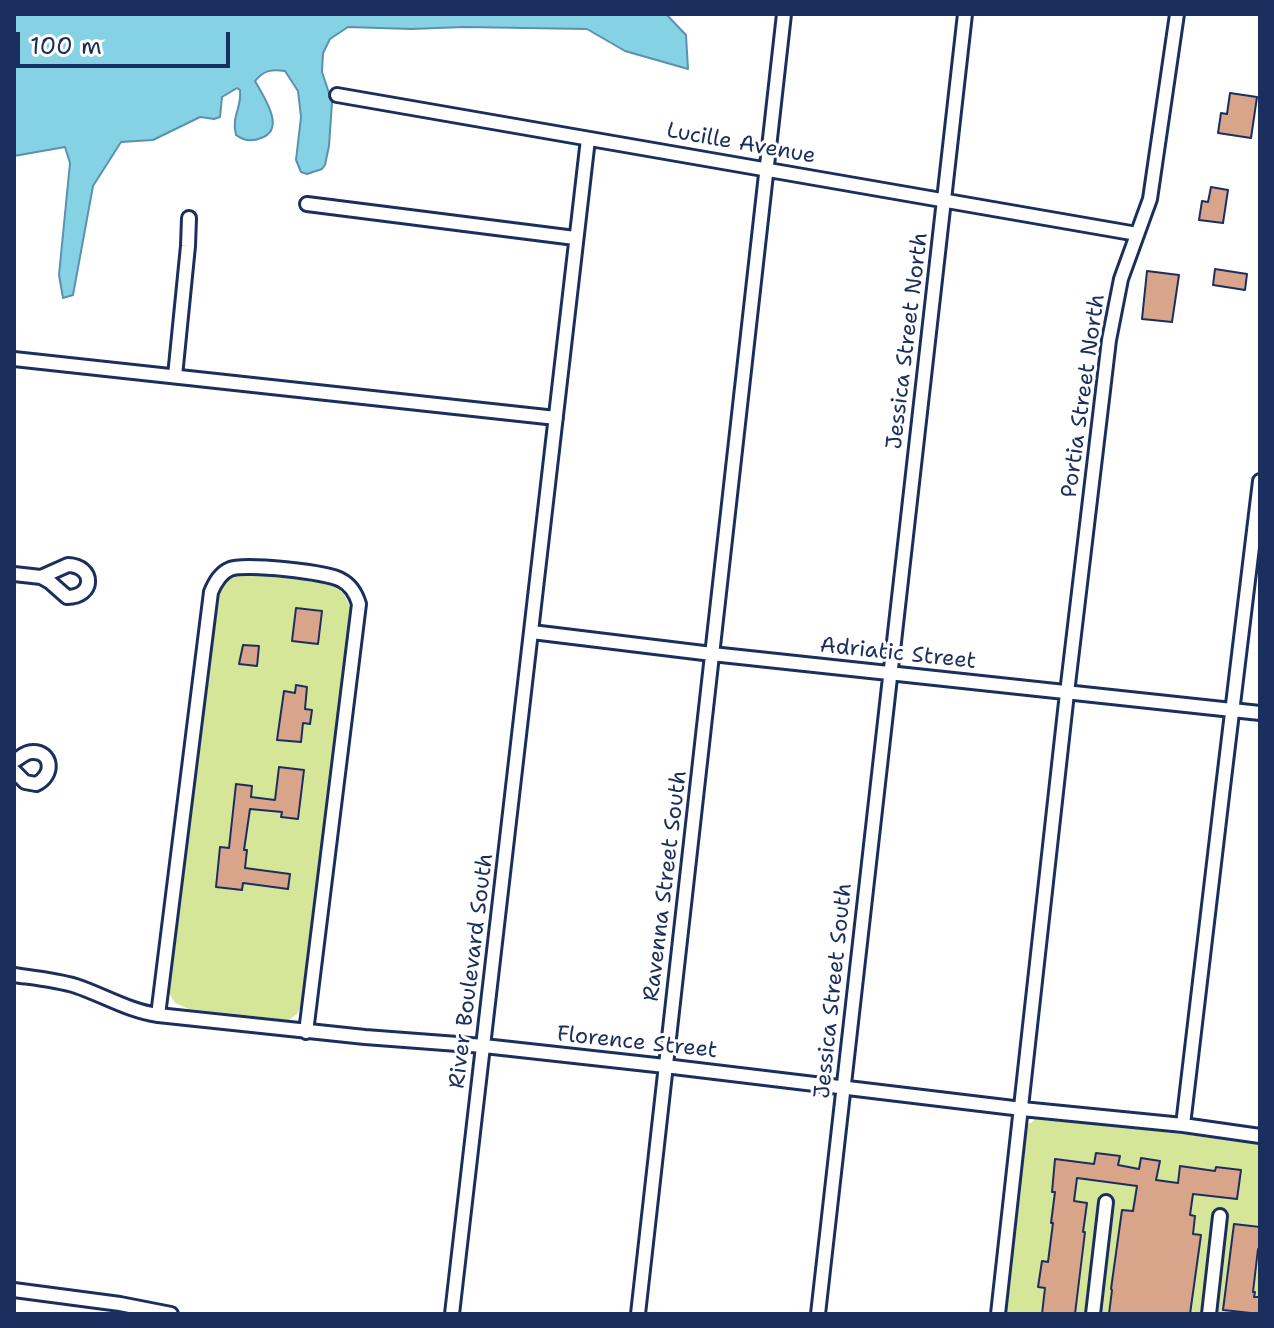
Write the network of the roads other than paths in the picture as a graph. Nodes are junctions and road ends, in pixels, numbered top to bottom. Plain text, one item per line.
1 (784, 14) edge
2 (965, 14) edge
3 (1177, 14) edge
4 (337, 95) dead end
5 (588, 139) junction
6 (766, 169) junction
7 (944, 200) junction
8 (307, 204) dead end
9 (189, 218) dead end
10 (1137, 234) junction
11 (575, 238) junction
12 (14, 359) edge
13 (175, 376) junction
14 (556, 418) junction
15 (1260, 481) edge
16 (14, 574) edge
17 (41, 577) dead end
18 (532, 632) junction
19 (712, 654) junction
20 (890, 673) junction
21 (1067, 693) junction
22 (1231, 710) junction
23 (1260, 713) edge
24 (14, 761) edge
25 (14, 771) edge
26 (14, 975) edge
27 (158, 1015) junction
28 (306, 1032) junction
29 (484, 1046) junction
30 (665, 1066) junction
31 (843, 1086) junction
32 (1022, 1109) junction
33 (1183, 1125) junction
34 (1260, 1136) edge
35 (1106, 1202) dead end
36 (1220, 1216) dead end
37 (14, 1290) edge
38 (171, 1314) edge
39 (452, 1314) edge
40 (638, 1314) edge
41 (818, 1314) edge
42 (998, 1314) edge
43 (1093, 1314) edge
44 (1209, 1314) edge

1 - 6 street, Ravenna Street South
2 - 7 street, Jessica Street North
3 - 10 street, Portia Street North
4 - 5 street, Lucille Avenue
5 - 6 street, Lucille Avenue
5 - 11 street, River Boulevard South
6 - 7 street, Lucille Avenue
6 - 19 street, Ravenna Street South
7 - 10 street, Lucille Avenue
7 - 20 street, Jessica Street North
8 - 11 street
9 - 13 street
10 - 21 street, Portia Street North
11 - 14 street, River Boulevard South
12 - 13 street
13 - 14 street
14 - 18 street, River Boulevard South
15 - 22 street
16 - 17 street
18 - 19 street, Adriatic Street
18 - 29 street, River Boulevard South
19 - 20 street, Adriatic Street
19 - 30 street, Ravenna Street South
20 - 21 street, Adriatic Street
20 - 31 street, Jessica Street South
21 - 22 street, Adriatic Street
21 - 32 street, Portia Street North
22 - 23 street, Adriatic Street
22 - 33 street
24 - 25 street
26 - 27 street, Florence Street
27 - 28 street, Florence Street
27 - 28 street
28 - 29 street, Florence Street
29 - 30 street, Florence Street
29 - 39 street, River Boulevard South
30 - 31 street, Florence Street
30 - 40 street, Ravenna Street South
31 - 32 street, Florence Street
31 - 41 street, Jessica Street South
32 - 33 street, Florence Street
32 - 42 street, Portia Street North
33 - 34 street, Florence Street
35 - 43 street
36 - 44 street
37 - 38 street

